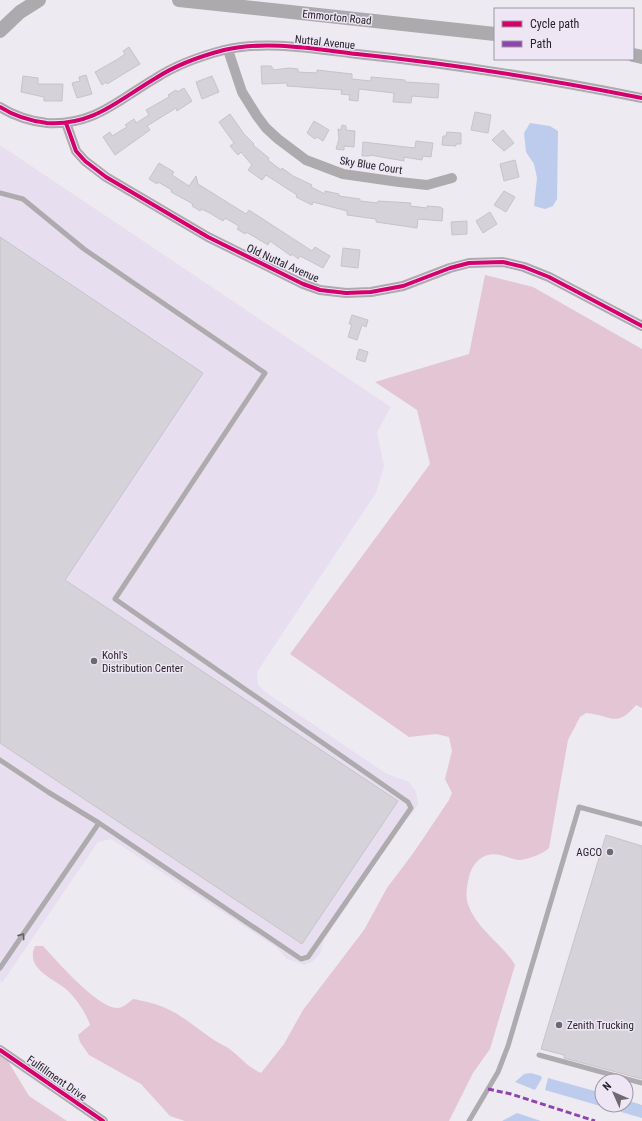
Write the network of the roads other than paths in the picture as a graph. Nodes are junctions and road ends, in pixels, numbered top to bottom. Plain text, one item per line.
1 (19, 0) edge
2 (39, 0) edge
3 (179, 0) edge
4 (0, 30) edge
5 (494, 34) edge
6 (228, 50) junction
7 (642, 98) edge
8 (0, 107) edge
9 (66, 123) junction
10 (452, 178) dead end
11 (0, 193) edge
12 (642, 326) edge
13 (0, 760) edge
14 (100, 823) junction
15 (642, 824) edge
16 (0, 968) edge
17 (0, 1050) edge
18 (539, 1055) dead end
19 (642, 1083) edge
20 (103, 1121) edge
21 (469, 1121) edge

1 - 4 main road
2 - 4 main road
3 - 5 main road, Emmorton Road
6 - 7 street, Nuttal Avenue
6 - 9 street, Nuttal Avenue
6 - 10 street, Sky Blue Court
8 - 9 street, Nuttal Avenue
9 - 12 street, Old Nuttal Avenue
11 - 14 lane
13 - 14 lane
16 -> 14 lane
15 - 21 lane
17 - 20 street, Fulfillment Drive
18 - 19 lane

